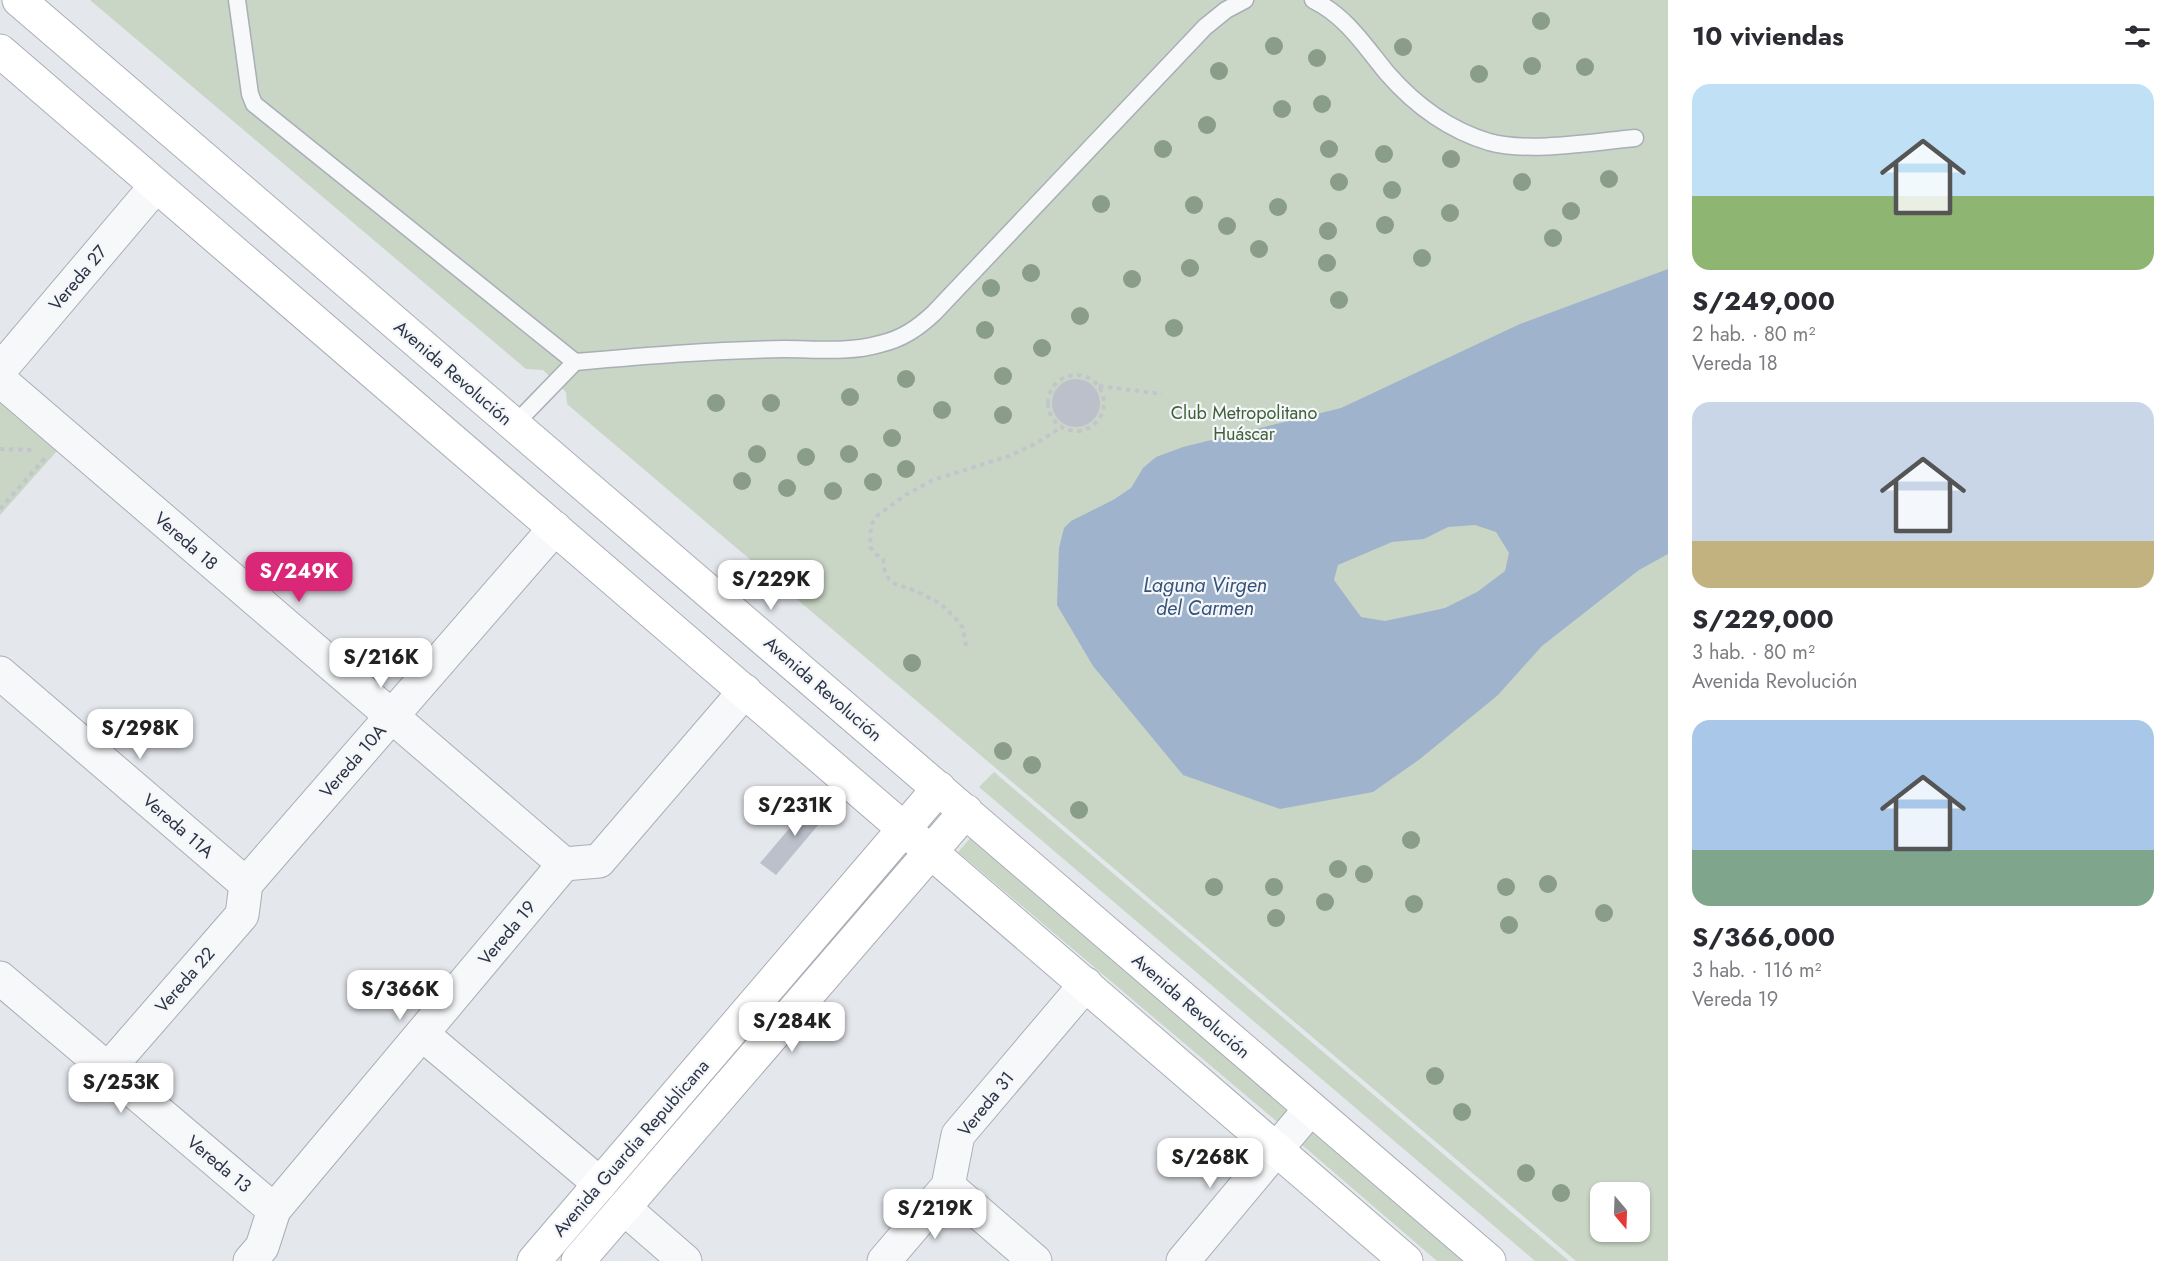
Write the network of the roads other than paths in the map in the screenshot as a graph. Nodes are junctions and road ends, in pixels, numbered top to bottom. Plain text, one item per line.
1 (19, 0) edge
2 (237, 0) edge
3 (1245, 0) edge
4 (1312, 0) edge
5 (0, 51) edge
6 (1635, 138) dead end
7 (155, 187) junction
8 (574, 362) junction
9 (0, 370) edge
10 (0, 380) edge
11 (514, 425) junction
12 (555, 528) junction
13 (0, 673) edge
14 (745, 691) junction
15 (392, 716) junction
16 (939, 788) junction
17 (966, 811) junction
18 (905, 829) junction
19 (932, 852) junction
20 (564, 864) junction
21 (246, 885) junction
22 (0, 978) edge
23 (1086, 984) junction
24 (422, 1034) junction
25 (108, 1069) junction
26 (1310, 1109) junction
27 (1277, 1150) junction
28 (600, 1184) junction
29 (948, 1186) junction
30 (624, 1208) junction
31 (274, 1210) junction
32 (250, 1261) edge
33 (534, 1261) edge
34 (578, 1261) edge
35 (685, 1261) edge
36 (884, 1261) edge
37 (1035, 1261) edge
38 (1183, 1261) edge
39 (1406, 1261) edge
40 (1489, 1261) edge

1 - 11 street, Avenida Revolución
2 - 8 lane
3 - 8 lane
4 - 6 lane
5 - 7 street
7 - 9 street, Vereda 27
7 - 12 street
8 - 11 lane
10 - 15 street, Vereda 18
11 - 16 street, Avenida Revolución
12 - 14 street
12 - 15 street, Vereda 10A
13 - 21 street, Vereda 11A
14 - 18 street
14 - 20 street
15 - 20 street, Vereda 18
15 - 21 street, Vereda 10A
16 - 17 street, Avenida Revolución
16 - 18 street, Avenida Guardia Republicana
17 - 19 street, Avenida Guardia Republicana
17 - 26 street, Avenida Revolución
18 - 19 street
18 - 28 street, Avenida Guardia Republicana
19 - 23 street
19 - 30 street, Avenida Guardia Republicana
20 - 24 street, Vereda 19
21 - 25 street, Vereda 22
22 - 25 street, Vereda 13
23 - 27 street
23 - 29 street, Vereda 31
24 - 28 street
24 - 31 street, Vereda 19
25 - 31 street, Vereda 13
26 - 27 street
26 - 40 street, Avenida Revolución
27 - 38 street
27 - 39 street
28 - 33 street, Avenida Guardia Republicana
29 - 36 street, Vereda 31
29 - 37 street
30 - 34 street, Avenida Guardia Republicana
30 - 35 street
31 - 32 street, Vereda 19

